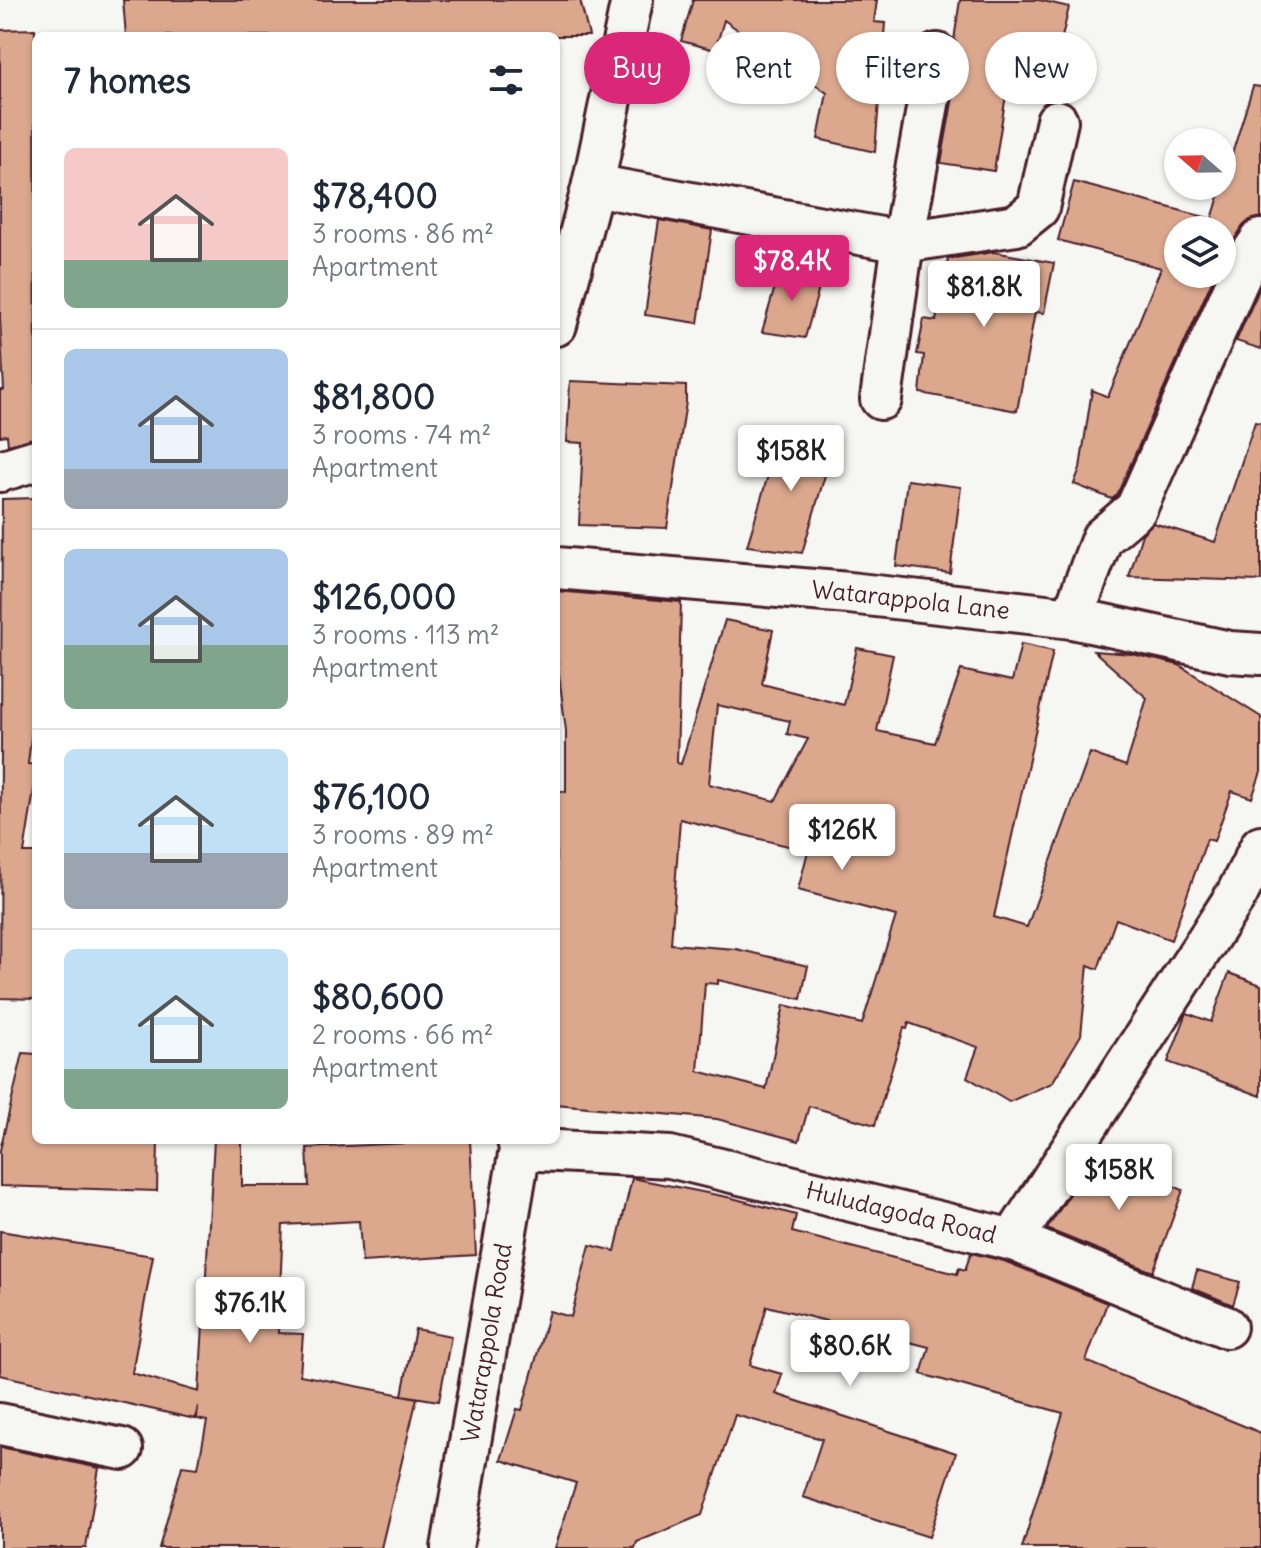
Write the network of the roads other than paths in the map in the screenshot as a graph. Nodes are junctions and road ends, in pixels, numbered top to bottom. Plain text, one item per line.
1 (632, 0) edge
2 (928, 104) edge
3 (1057, 121) dead end
4 (593, 185) junction
5 (1261, 240) edge
6 (903, 242) junction
7 (560, 310) edge
8 (881, 399) dead end
9 (32, 461) edge
10 (0, 471) edge
11 (560, 568) edge
12 (1072, 618) junction
13 (1261, 654) edge
14 (1261, 846) edge
15 (1249, 898) edge
16 (519, 1144) edge
17 (1013, 1240) junction
18 (1226, 1327) dead end
19 (0, 1424) edge
20 (122, 1449) dead end
21 (452, 1548) edge

1 - 4 street
2 - 6 street
3 - 6 street
4 - 6 street
4 - 7 street
5 - 12 street
6 - 8 street
9 - 10 street
11 - 12 street, Watarappola Lane
12 - 13 street, Watarappola Lane
14 - 15 street, Huludagoda Road
15 - 17 street, Huludagoda Road
16 - 17 street, Huludagoda Road
16 - 21 street, Watarappola Road
17 - 18 street
19 - 20 street

